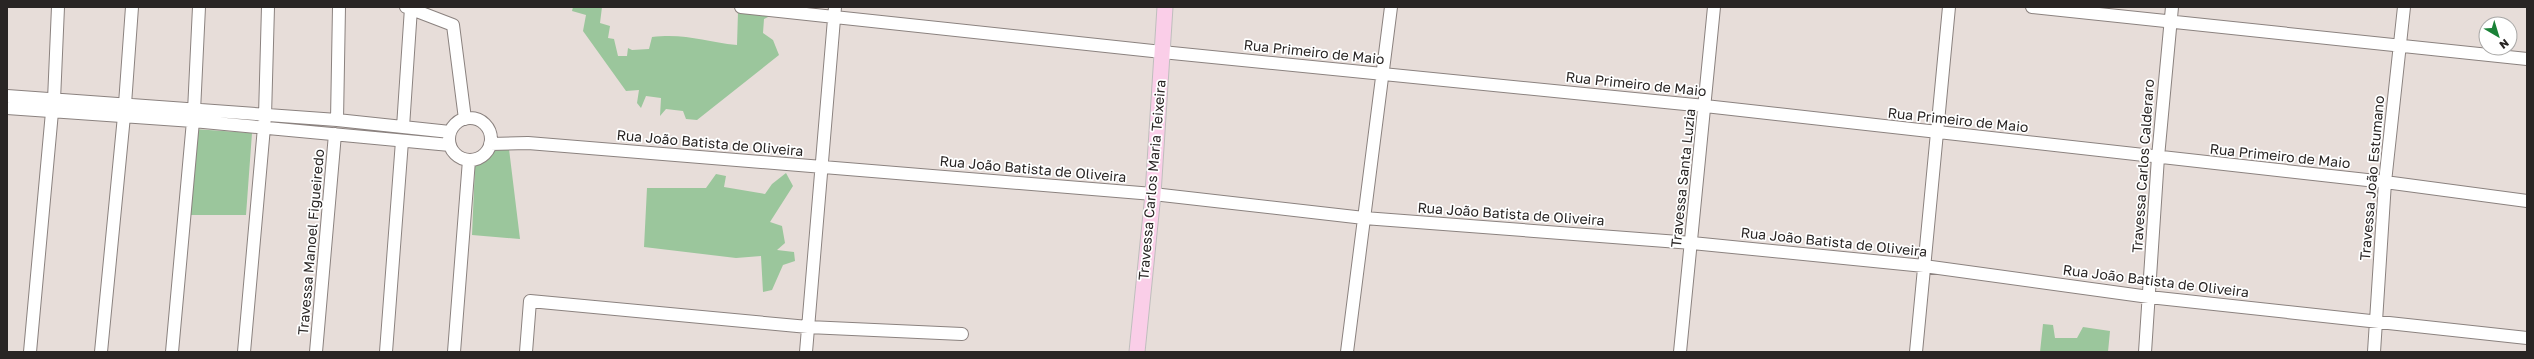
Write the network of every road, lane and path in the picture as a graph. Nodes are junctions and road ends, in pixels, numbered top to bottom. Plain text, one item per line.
1 (58, 7) edge
2 (132, 7) edge
3 (198, 7) edge
4 (268, 7) edge
5 (339, 7) edge
6 (741, 7) edge
7 (1165, 7) edge
8 (1391, 7) edge
9 (1714, 7) edge
10 (1949, 7) edge
11 (2032, 7) edge
12 (2172, 7) edge
13 (2404, 7) edge
14 (408, 8) edge
15 (834, 12) edge
16 (2170, 23) junction
17 (2400, 46) junction
18 (1162, 52) junction
19 (2527, 59) edge
20 (1383, 74) junction
21 (7, 96) edge
22 (53, 106) junction
23 (1705, 106) junction
24 (7, 108) edge
25 (125, 110) junction
26 (193, 116) junction
27 (465, 119) junction
28 (337, 120) junction
29 (265, 122) junction
30 (403, 127) junction
31 (450, 132) junction
32 (1938, 133) junction
33 (336, 134) junction
34 (402, 141) junction
35 (490, 144) junction
36 (450, 145) junction
37 (2158, 157) junction
38 (469, 160) junction
39 (822, 167) junction
40 (2385, 182) junction
41 (1153, 194) junction
42 (2527, 201) edge
43 (1364, 218) junction
44 (1692, 243) junction
45 (1924, 266) junction
46 (2149, 297) junction
47 (2376, 323) junction
48 (808, 327) junction
49 (962, 334) dead end
50 (2527, 338) edge
51 (30, 352) edge
52 (101, 352) edge
53 (172, 352) edge
54 (244, 352) edge
55 (316, 352) edge
56 (386, 352) edge
57 (454, 352) edge
58 (526, 352) edge
59 (806, 352) edge
60 (1137, 352) edge
61 (1347, 352) edge
62 (1680, 352) edge
63 (1916, 352) edge
64 (2145, 352) edge
65 (2374, 352) edge

1 - 22 street
2 - 25 street
3 - 26 street
4 - 29 street
5 - 28 street
6 - 15 street, Rua Primeiro de Maio
7 - 18 main road, Travessa Carlos Maria Teixeira
8 - 20 street
9 - 23 street, Travessa Santa Luzia
10 - 32 street
11 - 16 street
12 - 16 street, Travessa Carlos Calderaro
13 - 17 street, Travessa João Estumano
14 - 27 street
14 - 30 street
15 - 18 street, Rua Primeiro de Maio
15 - 39 street
16 - 17 street
16 - 37 street, Travessa Carlos Calderaro
17 - 19 street
17 - 40 street, Travessa João Estumano
18 - 20 street, Rua Primeiro de Maio
18 - 41 main road, Travessa Carlos Maria Teixeira
20 - 23 street, Rua Primeiro de Maio
20 - 43 street
21 - 22 street
22 - 24 street
22 - 25 street
22 - 51 street
23 - 32 street, Rua Primeiro de Maio
23 - 44 street, Travessa Santa Luzia
25 - 26 street
25 - 52 street
26 - 29 street
26 - 53 street
27 - 31 street
27 - 35 street
28 - 29 street
28 - 30 street
29 - 33 street
29 - 54 street
30 - 31 street
31 - 36 street
32 - 37 street, Rua Primeiro de Maio
32 - 45 street
33 - 34 street
33 - 55 street, Travessa Manoel Figueiredo
34 - 36 street
34 - 56 street
35 - 38 street
35 - 39 street, Rua João Batista de Oliveira
36 - 38 street
37 - 40 street, Rua Primeiro de Maio
37 - 46 street, Travessa Carlos Calderaro
38 - 57 street
39 - 41 street, Rua João Batista de Oliveira
39 - 48 street
40 - 42 street, Rua Primeiro de Maio
40 - 47 street, Travessa João Estumano
41 - 43 street, Rua João Batista de Oliveira
41 - 60 main road, Travessa Carlos Maria Teixeira
43 - 44 street, Rua João Batista de Oliveira
43 - 61 street
44 - 45 street, Rua João Batista de Oliveira
44 - 62 street, Travessa Santa Luzia
45 - 46 street, Rua João Batista de Oliveira
45 - 63 street
46 - 47 street, Rua João Batista de Oliveira
46 - 64 street, Travessa Carlos Calderaro
47 - 50 street, Rua João Batista de Oliveira
47 - 65 street, Travessa João Estumano
48 - 49 street
48 - 58 street
48 - 59 street

